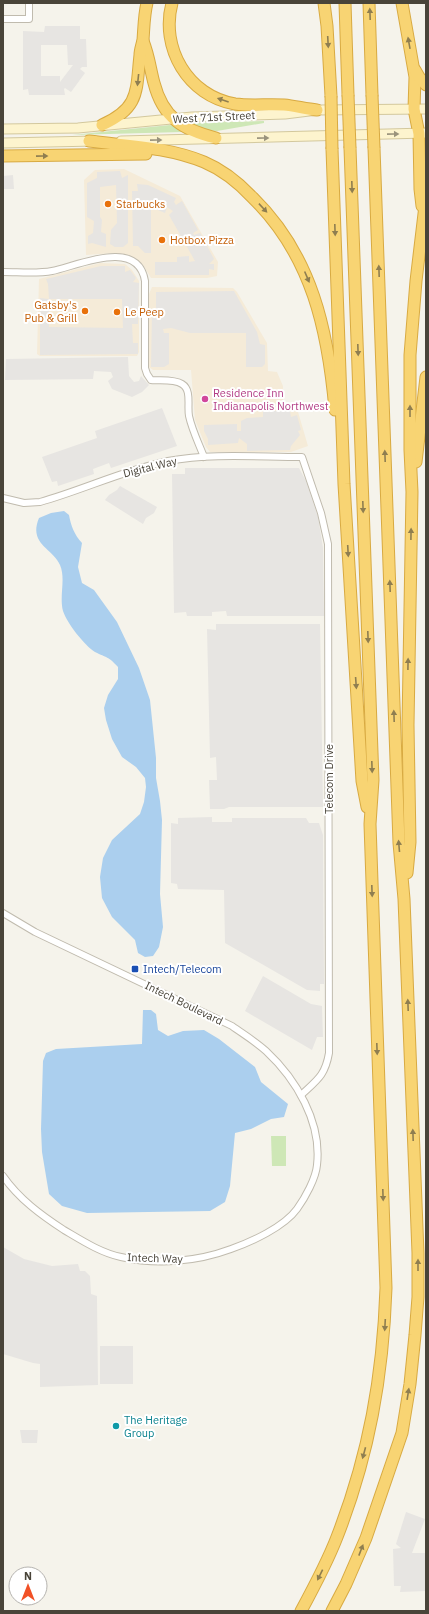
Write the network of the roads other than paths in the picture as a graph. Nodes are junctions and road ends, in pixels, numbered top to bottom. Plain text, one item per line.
1 (29, 3) edge
2 (147, 3) edge
3 (172, 3) edge
4 (324, 3) edge
5 (345, 3) edge
6 (369, 3) edge
7 (402, 3) edge
8 (3, 19) edge
9 (143, 41) junction
10 (413, 65) junction
11 (426, 85) edge
12 (414, 109) junction
13 (426, 109) edge
14 (317, 110) junction
15 (173, 119) junction
16 (102, 125) junction
17 (3, 129) edge
18 (422, 134) edge
19 (216, 138) junction
20 (89, 141) junction
21 (3, 143) edge
22 (3, 156) edge
23 (243, 188) junction
24 (426, 197) edge
25 (423, 213) junction
26 (3, 272) edge
27 (426, 377) edge
28 (204, 457) junction
29 (302, 457) joint
30 (344, 484) junction
31 (412, 492) junction
32 (3, 498) edge
33 (370, 824) junction
34 (404, 899) junction
35 (4, 916) edge
36 (301, 1095) junction
37 (317, 1142) joint
38 (3, 1176) edge
39 (301, 1611) edge
40 (332, 1611) edge

1 - 8 street
2 - 9 highway
14 -> 3 highway
4 -> 30 highway, bridge
5 -> 33 highway, bridge
34 -> 6 highway, bridge
10 -> 7 highway
9 - 15 highway
9 -> 16 highway
10 - 11 highway
10 - 12 highway
12 - 13 main road, West 71st Street
12 - 14 main road, West 71st Street
12 - 18 highway
14 - 15 main road, West 71st Street
15 - 16 main road, West 71st Street
15 - 19 highway
16 - 17 main road, West 71st Street
19 -> 18 main road, West 71st Street
18 - 25 highway
20 -> 19 main road, West 71st Street
20 - 21 main road, West 71st Street
20 - 23 highway
22 -> 23 highway
23 -> 30 highway
24 - 25 highway
31 -> 25 highway
26 - 28 street
27 - 31 highway
28 - 29 street, Digital Way
28 - 32 street, Digital Way
29 - 36 street, Telecom Drive
30 -> 33 highway
34 -> 31 highway
33 -> 39 highway
40 -> 34 highway
35 - 36 street, Intech Boulevard
36 - 37 street, Intech Boulevard
37 - 38 street, Intech Way

